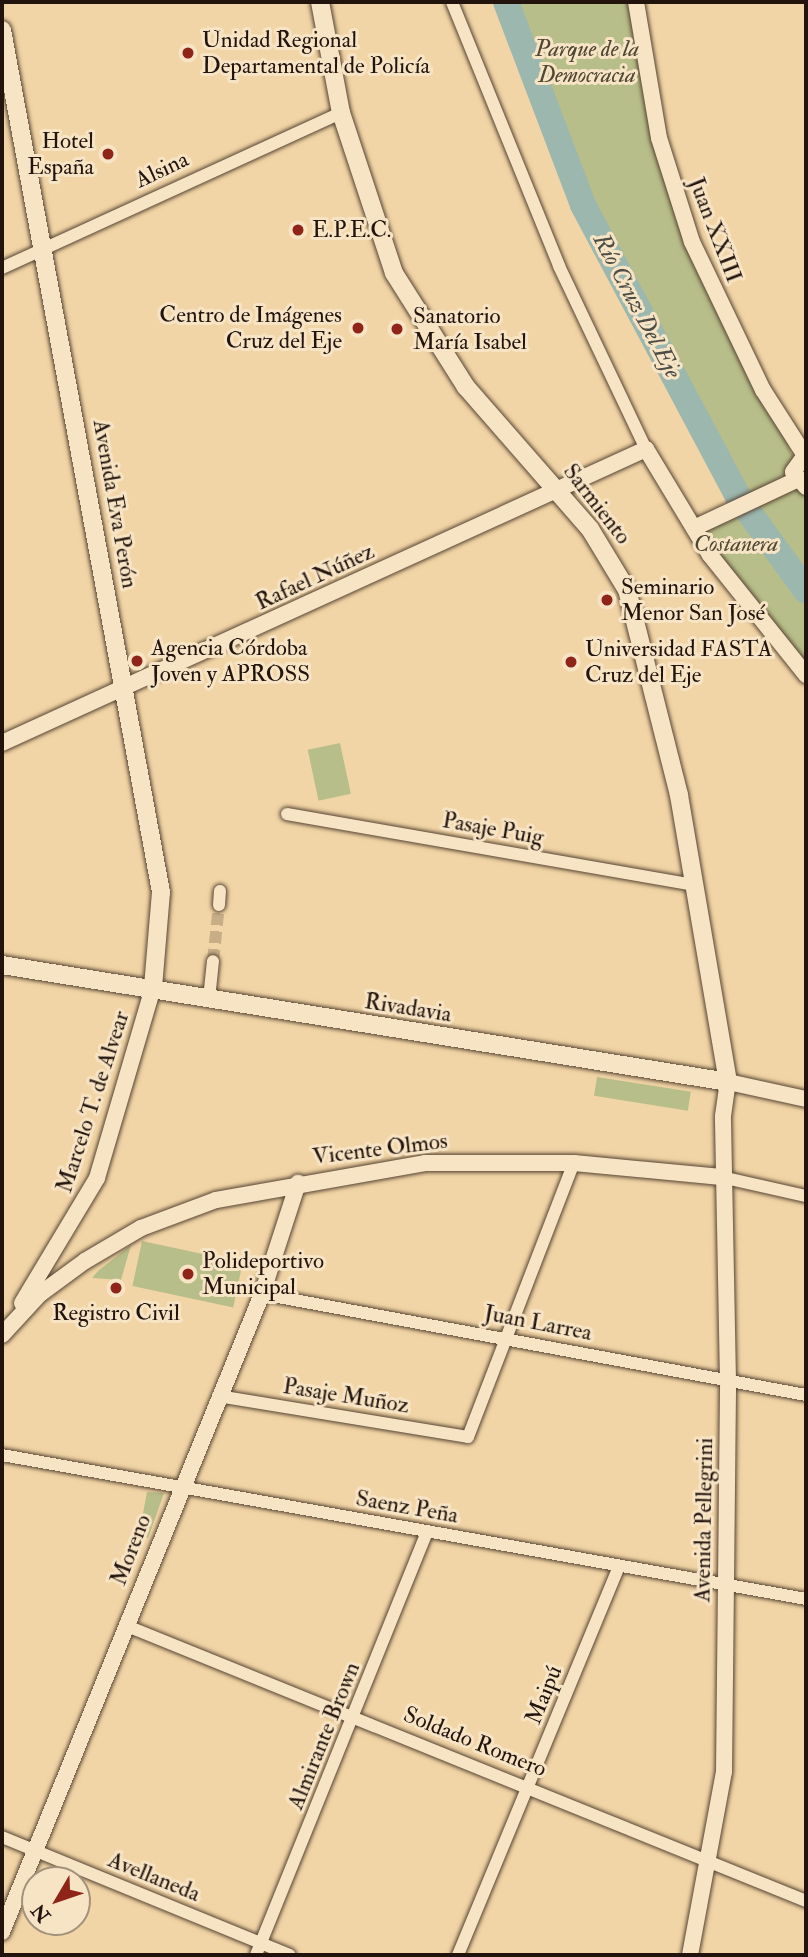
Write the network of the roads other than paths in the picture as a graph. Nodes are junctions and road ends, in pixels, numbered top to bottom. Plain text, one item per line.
1 (320, 2) edge
2 (452, 2) edge
3 (636, 2) edge
4 (2, 30) edge
5 (341, 113) junction
6 (45, 248) junction
7 (2, 268) edge
8 (646, 449) junction
9 (805, 454) edge
10 (801, 483) edge
11 (557, 489) junction
12 (694, 528) junction
13 (806, 675) edge
14 (123, 691) junction
15 (2, 743) edge
16 (287, 814) dead end
17 (692, 886) junction
18 (220, 891) dead end
19 (219, 905) tunnel mouth
20 (213, 961) tunnel mouth
21 (2, 965) edge
22 (153, 988) junction
23 (209, 999) junction
24 (728, 1082) junction
25 (806, 1099) edge
26 (574, 1163) junction
27 (721, 1177) junction
28 (298, 1183) junction
29 (806, 1196) edge
30 (262, 1294) junction
31 (2, 1334) edge
32 (504, 1337) junction
33 (728, 1381) junction
34 (806, 1395) edge
35 (218, 1396) junction
36 (2, 1455) edge
37 (179, 1489) junction
38 (427, 1532) junction
39 (619, 1567) junction
40 (726, 1586) junction
41 (806, 1599) edge
42 (127, 1626) junction
43 (356, 1716) junction
44 (528, 1787) junction
45 (2, 1837) edge
46 (34, 1850) junction
47 (709, 1862) junction
48 (806, 1901) edge
49 (2, 1932) edge
50 (258, 1949) edge
51 (290, 1955) edge
52 (458, 1955) edge
53 (690, 1955) edge

1 - 5 main road, Sarmiento
2 - 8 street
3 - 9 street, Juan XXIII
4 - 6 main road, Avenida Eva Perón
5 - 6 street, Alsina
5 - 11 main road, Sarmiento
6 - 7 street, Alsina
6 - 14 main road, Avenida Eva Perón
8 - 11 street, Rafael Núñez
8 - 12 street
9 - 10 street
10 - 12 street
11 - 14 street, Rafael Núñez
11 - 17 main road, Sarmiento
12 - 13 street
14 - 15 street, Rafael Núñez
14 - 22 main road, Avenida Eva Perón
16 - 17 street, Pasaje Puig
17 - 24 main road, Sarmiento
18 - 19 street
20 - 23 street
21 - 22 main road, Rivadavia
22 - 23 main road, Rivadavia
22 - 31 street, Marcelo T. de Alvear
23 - 24 main road, Rivadavia
24 - 25 street, Rivadavia
24 - 27 street, Avenida Pellegrini
26 - 27 street, Vicente Olmos
26 - 28 street, Vicente Olmos
26 - 32 street
27 - 29 street, Vicente Olmos
27 - 33 street, Avenida Pellegrini
28 - 30 street, Moreno
28 - 31 street, Vicente Olmos
30 - 32 street, Juan Larrea
30 - 35 street, Moreno
32 - 33 street, Juan Larrea
32 - 35 street, Pasaje Muñoz
33 - 34 street, Juan Larrea
33 - 40 street, Avenida Pellegrini
35 - 37 street, Moreno
36 - 37 street, Saenz Peña
37 - 38 street, Saenz Peña
37 - 42 street, Moreno
38 - 39 street, Saenz Peña
38 - 43 street, Almirante Brown
39 - 40 street, Saenz Peña
39 - 44 street, Maipú
40 - 41 street, Saenz Peña
40 - 47 street, Avenida Pellegrini
42 - 43 street, Soldado Romero
42 - 46 street, Moreno
43 - 44 street, Soldado Romero
43 - 50 street, Almirante Brown
44 - 47 street, Soldado Romero
44 - 52 street, Maipú
45 - 46 street, Avellaneda
46 - 49 street, Moreno
46 - 50 street, Avellaneda
47 - 48 street, Soldado Romero
47 - 53 street, Avenida Pellegrini
50 - 51 street, Avellaneda

